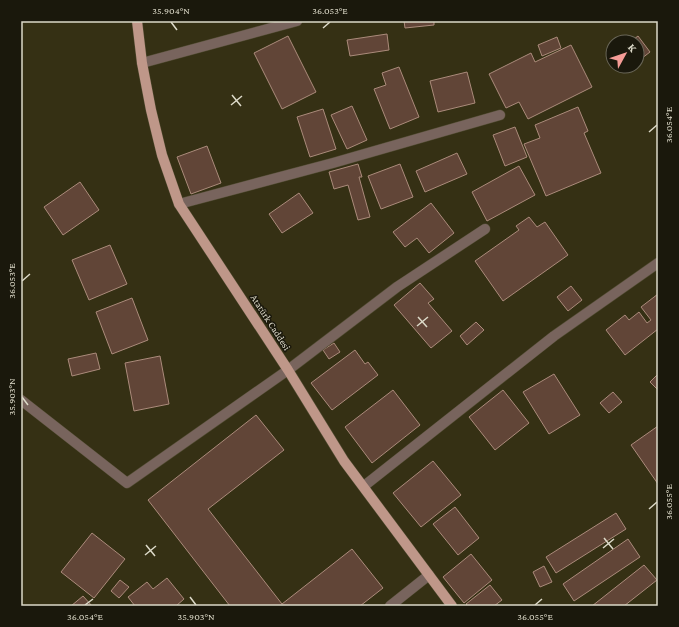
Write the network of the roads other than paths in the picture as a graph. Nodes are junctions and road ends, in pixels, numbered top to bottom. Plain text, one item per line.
1 (137, 21) edge
2 (297, 21) edge
3 (142, 63) junction
4 (500, 115) dead end
5 (179, 204) junction
6 (485, 229) dead end
7 (658, 263) edge
8 (288, 370) junction
9 (21, 400) edge
10 (364, 486) junction
11 (429, 575) junction
12 (390, 606) edge
13 (452, 606) edge

1 - 3 main road, Atatürk Caddesi
2 - 3 street
3 - 5 main road, Atatürk Caddesi
4 - 5 street
5 - 8 main road, Atatürk Caddesi
6 - 8 street
7 - 10 street
8 - 9 street
8 - 10 main road, Atatürk Caddesi
10 - 11 main road, Atatürk Caddesi
11 - 12 street
11 - 13 main road, Atatürk Caddesi

